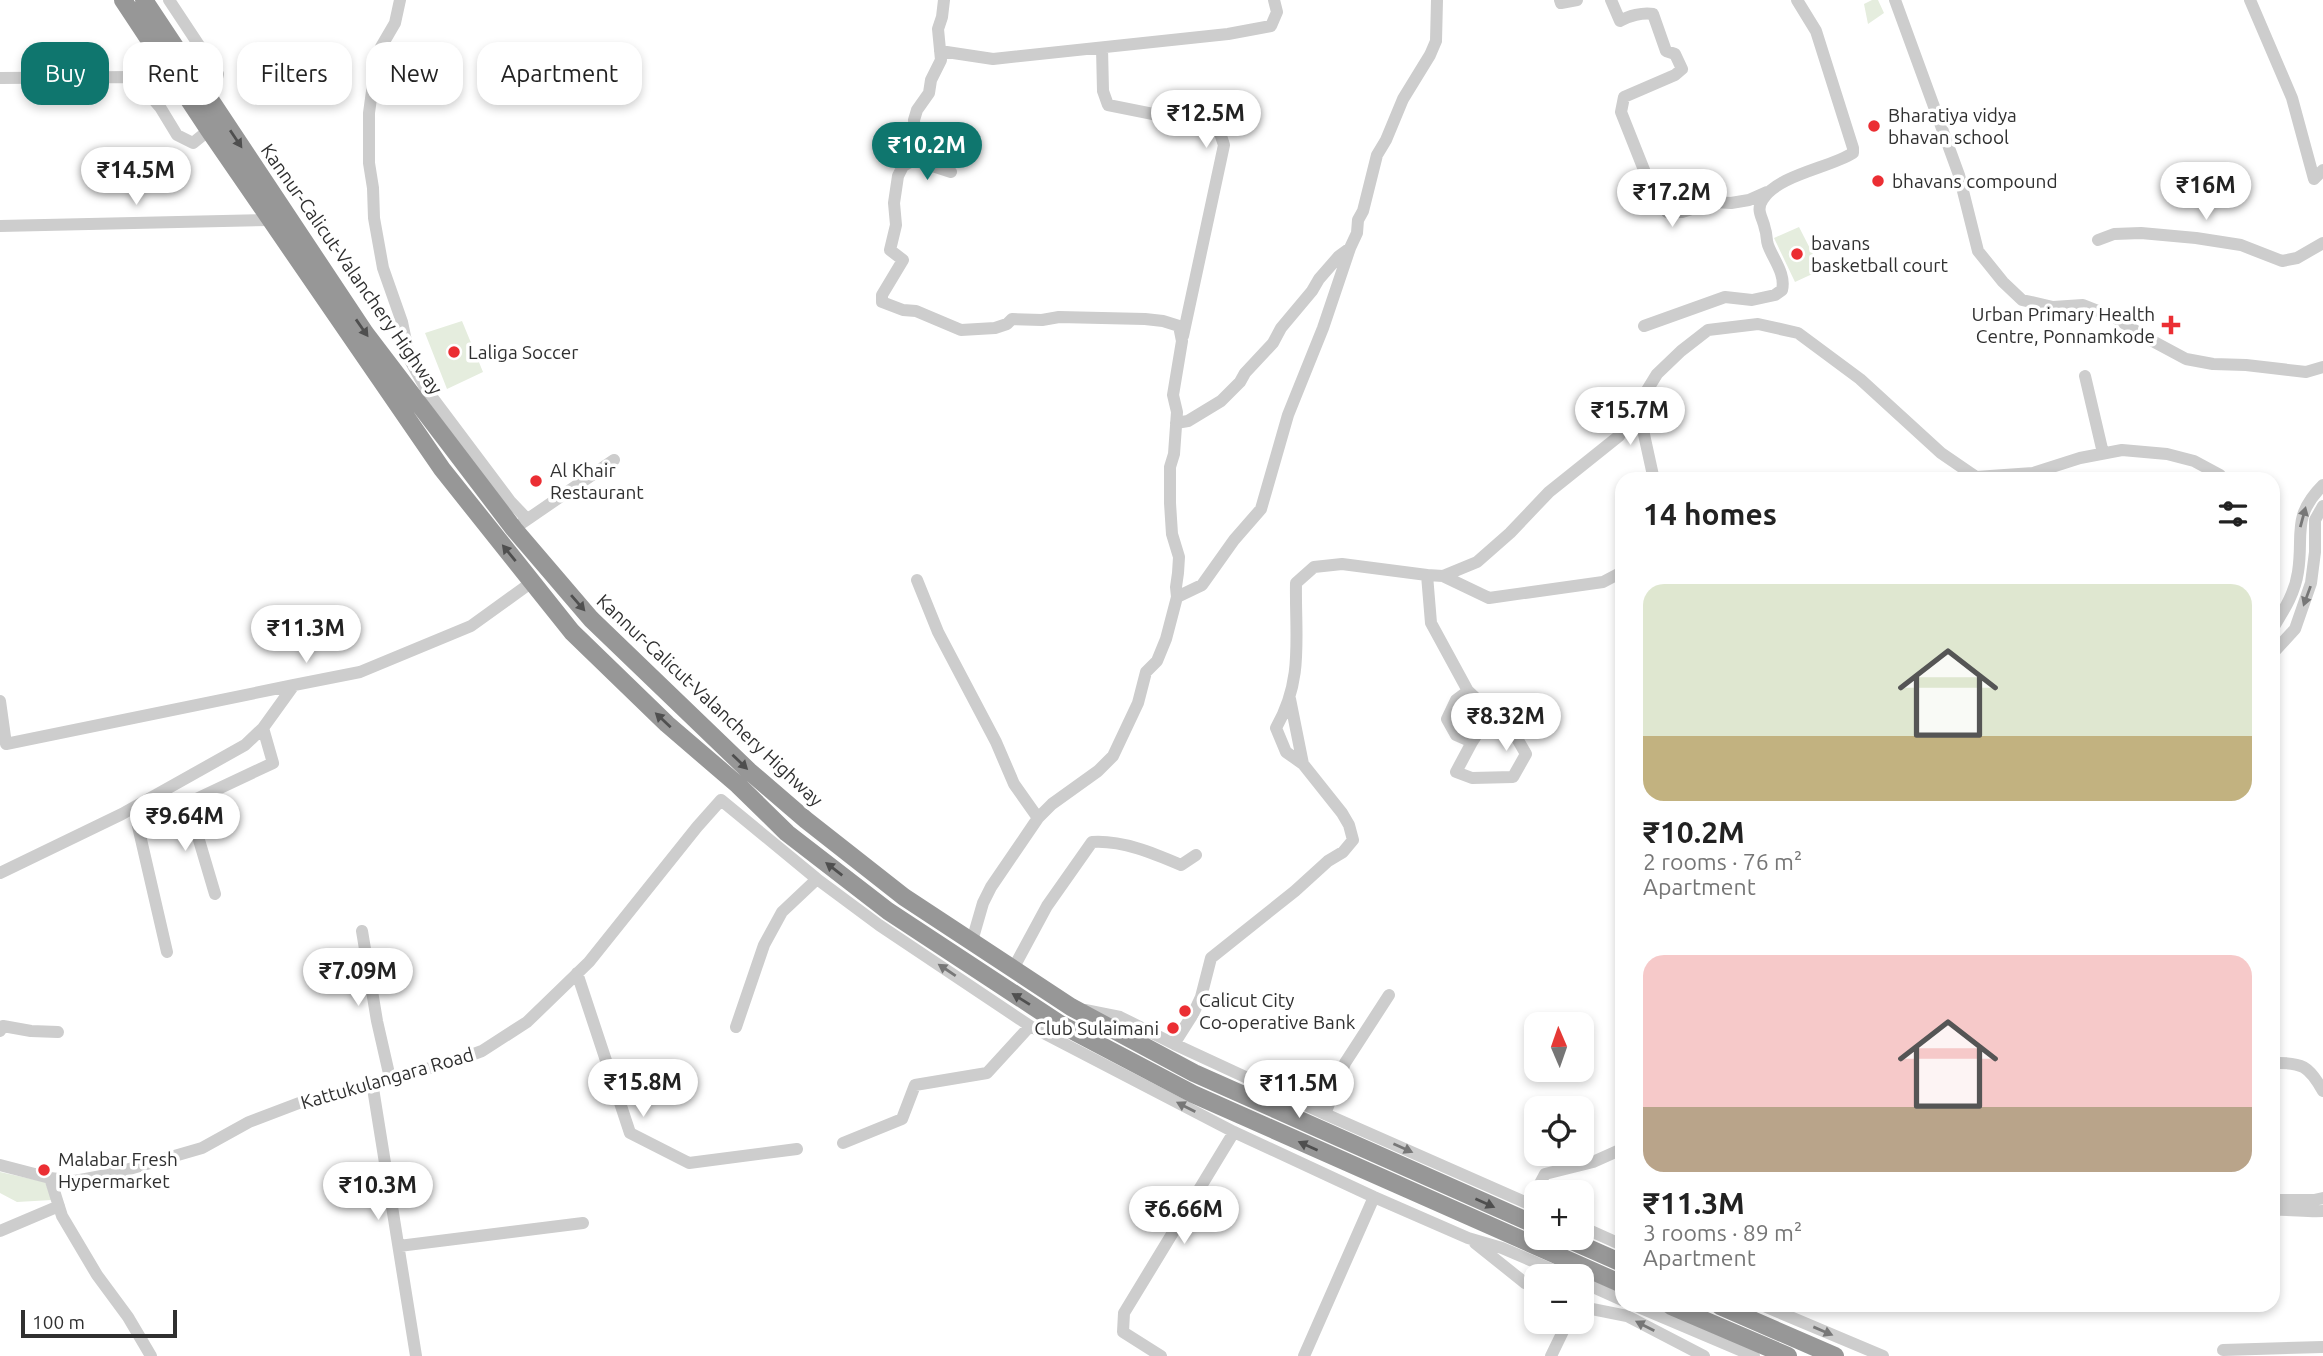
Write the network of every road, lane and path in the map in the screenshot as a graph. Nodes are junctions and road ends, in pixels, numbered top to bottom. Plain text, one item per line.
1 (123, 0) edge
2 (144, 0) edge
3 (169, 0) edge
4 (400, 0) edge
5 (944, 0) edge
6 (1274, 0) edge
7 (1437, 0) edge
8 (1560, 0) edge
9 (1577, 0) edge
10 (1611, 0) edge
11 (1797, 0) edge
12 (1895, 0) edge
13 (2250, 0) edge
14 (172, 42) edge
15 (197, 42) edge
16 (1102, 48) junction
17 (940, 51) junction
18 (0, 78) edge
19 (213, 105) edge
20 (209, 130) junction
21 (914, 160) junction
22 (2323, 170) edge
23 (951, 172) dead end
24 (1767, 192) junction
25 (270, 220) junction
26 (0, 226) edge
27 (2098, 240) dead end
28 (2323, 243) edge
29 (1350, 248) junction
30 (1644, 326) dead end
31 (1182, 341) junction
32 (2323, 367) edge
33 (2085, 376) dead end
34 (1638, 407) junction
35 (1176, 423) junction
36 (2103, 453) junction
37 (614, 460) dead end
38 (1652, 472) edge
39 (1969, 472) edge
40 (2037, 472) edge
41 (2214, 472) edge
42 (2323, 485) edge
43 (2323, 506) edge
44 (520, 524) junction
45 (1427, 575) junction
46 (1443, 576) junction
47 (1615, 576) edge
48 (917, 580) dead end
49 (532, 582) junction
50 (1177, 597) junction
51 (2280, 616) edge
52 (2280, 645) edge
53 (294, 685) junction
54 (1468, 691) junction
55 (1290, 697) junction
56 (0, 701) edge
57 (1487, 710) junction
58 (263, 728) junction
59 (1472, 742) junction
60 (1303, 764) junction
61 (188, 803) junction
62 (1038, 818) junction
63 (1196, 855) dead end
64 (0, 873) edge
65 (817, 879) junction
66 (215, 894) dead end
67 (362, 931) dead end
68 (972, 942) junction
69 (167, 952) dead end
70 (1013, 969) junction
71 (577, 973) junction
72 (1389, 995) dead end
73 (1071, 1007) junction
74 (1030, 1026) junction
75 (736, 1027) dead end
76 (0, 1031) edge
77 (58, 1032) dead end
78 (1174, 1044) junction
79 (2280, 1063) edge
80 (390, 1078) junction
81 (372, 1082) junction
82 (2323, 1091) edge
83 (1325, 1114) junction
84 (1234, 1132) junction
85 (843, 1143) dead end
86 (797, 1149) dead end
87 (1615, 1152) edge
88 (0, 1165) edge
89 (50, 1178) junction
90 (1543, 1180) edge
91 (1374, 1197) junction
92 (2323, 1198) edge
93 (2280, 1200) edge
94 (1524, 1201) edge
95 (59, 1206) junction
96 (2280, 1210) edge
97 (2323, 1211) edge
98 (1524, 1220) edge
99 (583, 1223) dead end
100 (0, 1230) edge
101 (1594, 1232) edge
102 (1468, 1238) junction
103 (1615, 1242) edge
104 (398, 1246) junction
105 (1592, 1250) edge
106 (1615, 1260) edge
107 (1539, 1264) edge
108 (1615, 1281) edge
109 (1524, 1282) edge
110 (1594, 1287) edge
111 (1615, 1297) edge
112 (1594, 1309) edge
113 (1650, 1312) edge
114 (1685, 1312) edge
115 (1734, 1312) edge
116 (1778, 1312) edge
117 (1562, 1334) edge
118 (2323, 1347) edge
119 (2223, 1350) dead end
120 (151, 1356) edge
121 (416, 1356) edge
122 (1161, 1356) edge
123 (1304, 1356) edge
124 (1551, 1356) edge
125 (1704, 1356) edge
126 (1754, 1356) edge
127 (1788, 1356) edge
128 (1835, 1356) edge
129 (1883, 1356) edge

1 - 20 highway, Kannur-Calicut-Valanchery Highway
2 - 14 highway, Kannur-Calicut-Valanchery Highway
3 - 15 street
4 - 44 street
5 - 17 street
6 - 16 street
7 - 29 street
8 - 9 street
10 - 24 street
11 - 24 street
12 - 32 street
13 - 22 street
16 - 17 street
16 - 31 street
17 - 21 street
18 - 20 street
19 -> 44 highway, Kannur-Calicut-Valanchery Highway
20 - 25 highway, Kannur-Calicut-Valanchery Highway
21 - 23 street
21 - 31 street
24 - 30 street
25 - 26 street
49 -> 25 highway, Kannur-Calicut-Valanchery Highway
27 - 28 street
29 - 35 street
29 - 50 street
31 - 35 street
33 - 36 street
34 - 38 street
34 - 39 street
34 - 46 street
35 - 50 street
36 - 40 street
36 - 41 street
37 - 44 street
51 -> 42 street
43 -> 52 street
44 -> 68 highway, Kannur-Calicut-Valanchery Highway
45 - 46 street
45 - 54 street
45 - 55 street
46 - 47 street
48 - 62 street
49 - 53 street
108 -> 49 highway, Kannur-Calicut-Valanchery Highway
50 - 62 street
53 - 56 street
53 - 58 street
54 - 57 street
54 - 59 street
55 - 60 street
55 - 60 street
57 - 59 street
57 - 59 street
58 - 61 street
58 - 64 street
60 - 78 street
61 - 66 street
61 - 69 street
62 - 68 street
63 - 70 street
65 - 71 street, Kattukulangara Road
74 -> 65 street
65 - 75 street
67 - 80 street
68 - 70 highway, Kannur-Calicut-Valanchery Highway
70 - 73 highway, Kannur-Calicut-Valanchery Highway
71 - 80 street, Kattukulangara Road
71 - 86 street
72 - 83 street
73 - 78 street
73 -> 98 highway, Kannur-Calicut-Valanchery Highway
84 -> 74 street
74 - 85 street
76 - 77 street
78 - 83 street
79 - 82 street
80 - 81 street, Kattukulangara Road
81 - 89 street, Kattukulangara Road
81 - 104 street
83 -> 94 street
84 - 91 street
84 - 122 street
87 - 90 street
88 - 89 street, Kattukulangara Road
89 - 95 street
91 - 102 street
91 - 123 street
92 - 93 street
95 - 100 street
95 - 120 street
96 - 97 street
99 - 104 street
101 - 103 street
102 - 107 street
102 - 109 street
104 - 121 street
105 - 106 highway
110 - 111 street
125 -> 112 street
113 - 126 street
114 - 127 highway
115 - 128 highway
116 -> 129 street
117 - 124 street
118 - 119 street

